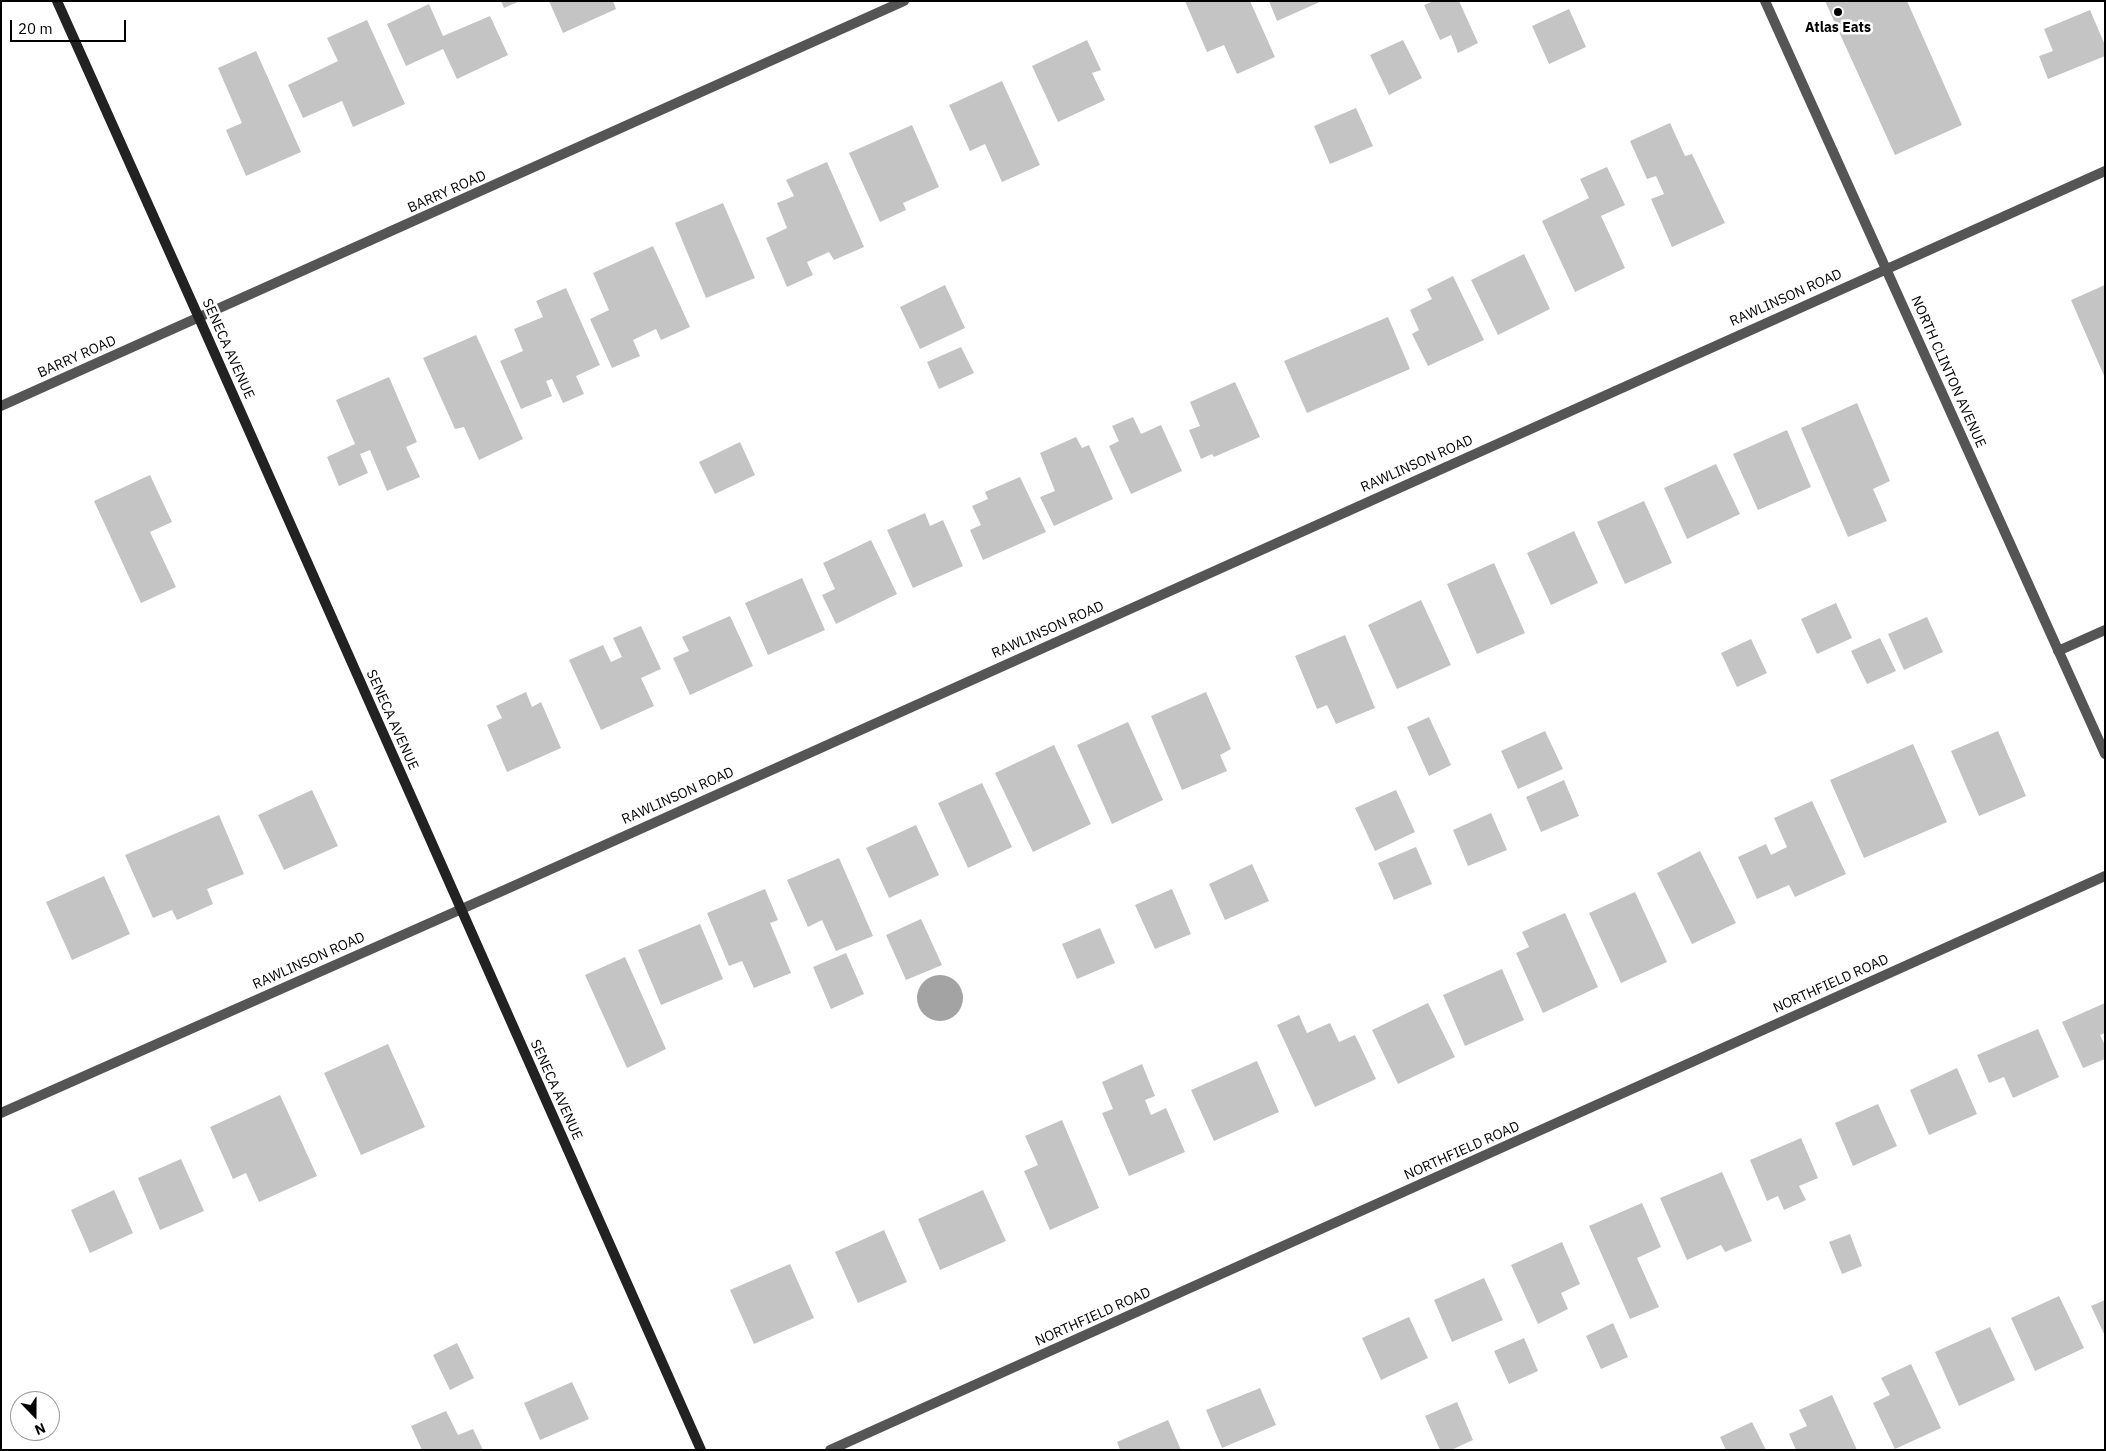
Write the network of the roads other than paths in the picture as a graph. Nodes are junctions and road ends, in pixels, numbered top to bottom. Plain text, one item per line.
1 (56, 1) edge
2 (904, 1) edge
3 (1765, 1) edge
4 (2105, 171) edge
5 (1886, 268) junction
6 (199, 318) junction
7 (1, 406) edge
8 (2105, 630) edge
9 (2058, 651) junction
10 (2105, 754) edge
11 (2105, 876) edge
12 (460, 909) junction
13 (1, 1113) edge
14 (701, 1450) edge
15 (830, 1450) edge

1 - 6 street, SENECA AVENUE
2 - 6 street, BARRY ROAD
3 - 5 street, NORTH CLINTON AVENUE
4 - 5 street, RAWLINSON ROAD
5 - 9 street, NORTH CLINTON AVENUE
5 - 12 street, RAWLINSON ROAD
6 - 7 street, BARRY ROAD
6 - 12 street, SENECA AVENUE
8 - 9 street
9 - 10 street, NORTH CLINTON AVENUE
11 - 15 street, NORTHFIELD ROAD
12 - 13 street, RAWLINSON ROAD
12 - 14 street, SENECA AVENUE

